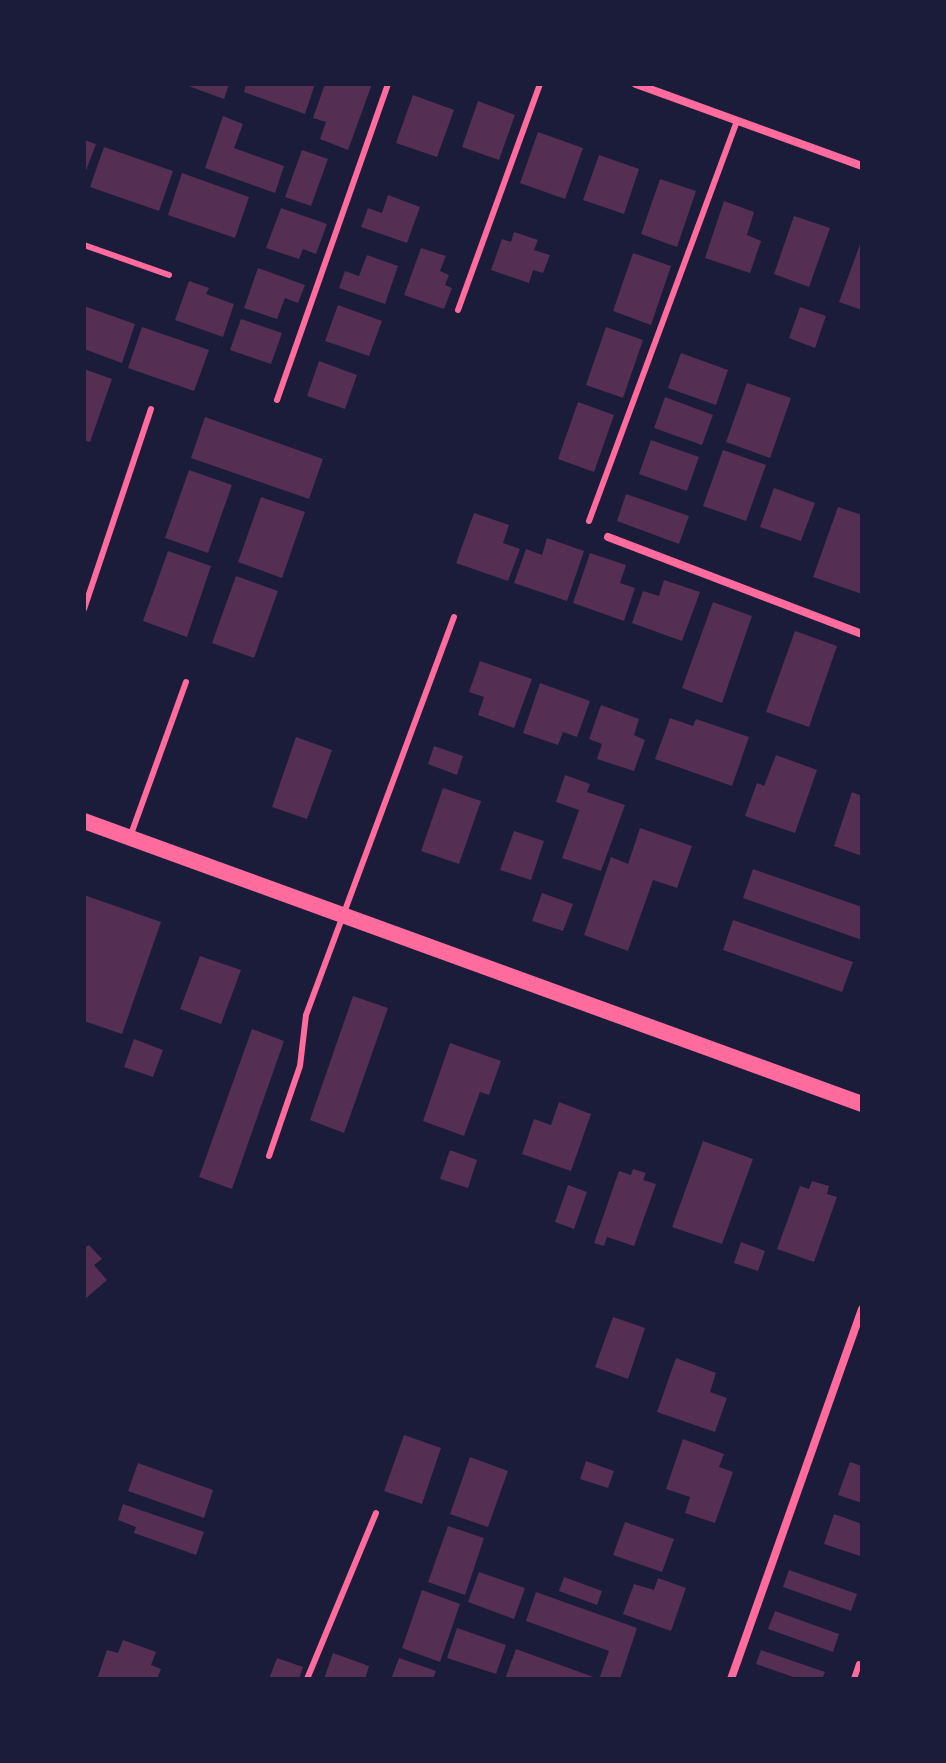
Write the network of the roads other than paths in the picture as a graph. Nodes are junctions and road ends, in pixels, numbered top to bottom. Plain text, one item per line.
1 (388, 84) edge
2 (540, 84) edge
3 (636, 84) edge
4 (737, 121) junction
5 (862, 166) edge
6 (84, 245) edge
7 (169, 275) dead end
8 (458, 310) dead end
9 (277, 400) dead end
10 (151, 409) dead end
11 (589, 521) dead end
12 (608, 537) dead end
13 (84, 609) edge
14 (454, 617) dead end
15 (862, 634) edge
16 (186, 682) dead end
17 (84, 821) edge
18 (130, 837) junction
19 (345, 916) junction
20 (862, 1104) edge
21 (269, 1156) dead end
22 (862, 1309) edge
23 (376, 1513) dead end
24 (859, 1664) dead end
25 (307, 1679) edge
26 (731, 1679) edge
27 (854, 1679) edge

1 - 9 lane
2 - 8 lane
3 - 4 street
4 - 5 street
4 - 11 lane
6 - 7 lane
10 - 13 lane
12 - 15 street
14 - 19 lane
16 - 18 lane
17 - 18 main road
18 - 19 main road
19 - 20 main road
19 - 21 lane
22 - 26 street
23 - 25 lane
24 - 27 lane

